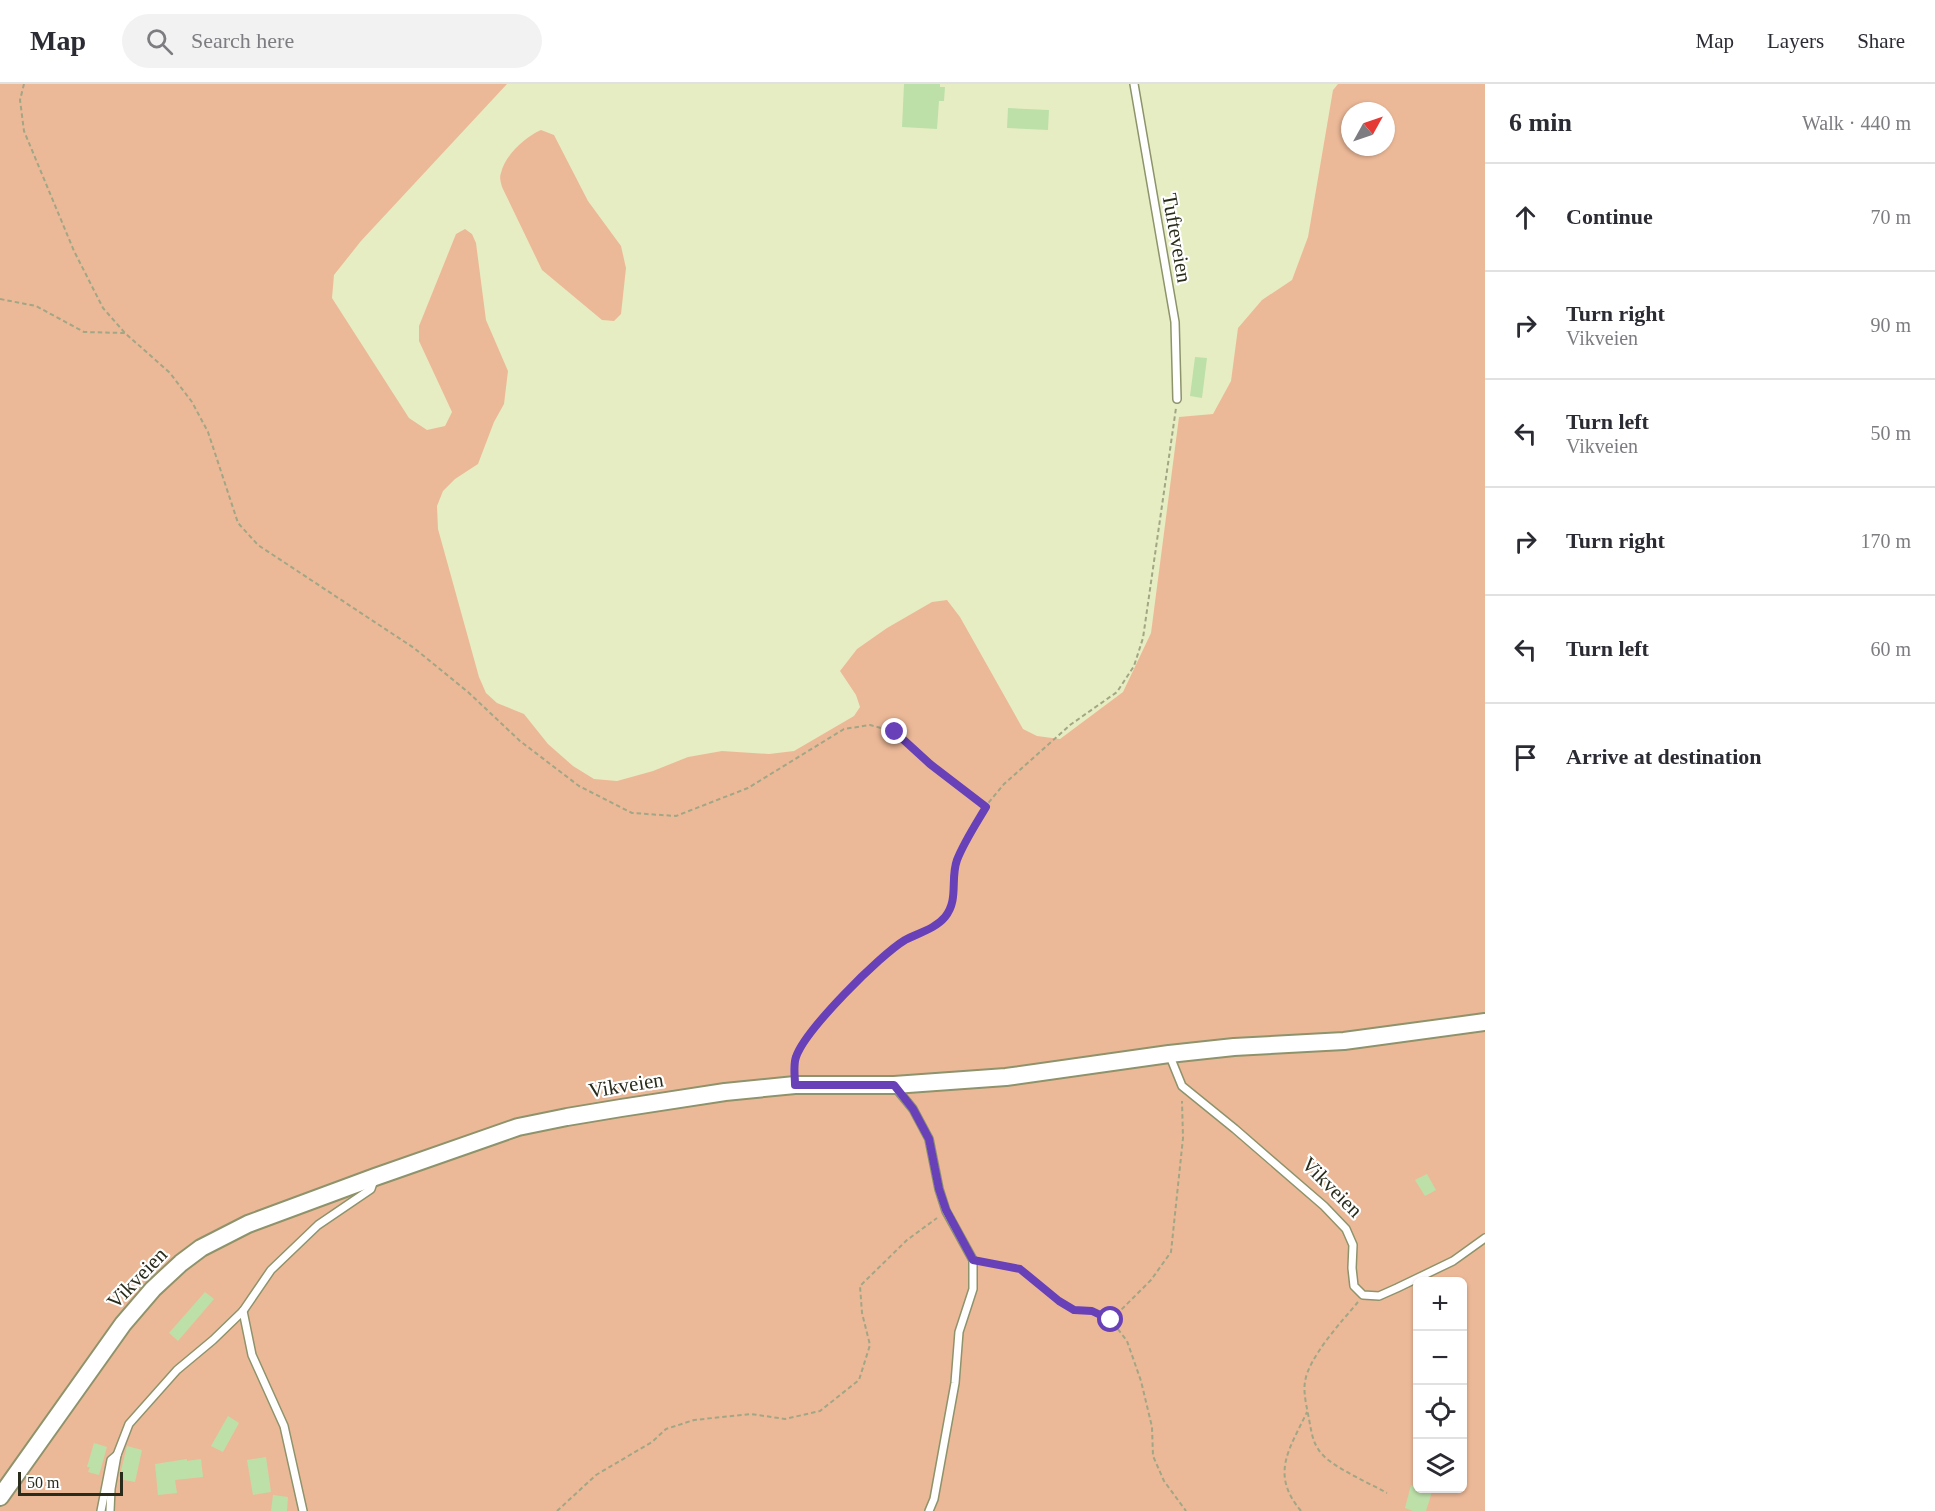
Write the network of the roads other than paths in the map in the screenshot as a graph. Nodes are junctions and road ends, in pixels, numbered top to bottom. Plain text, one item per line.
1 (1134, 84) edge
2 (1177, 399) road end
3 (1485, 1022) edge
4 (1169, 1054) junction
5 (894, 1085) junction
6 (375, 1177) junction
7 (1485, 1238) edge
8 (243, 1311) junction
9 (117, 1455) junction
10 (0, 1497) edge
11 (101, 1511) edge
12 (110, 1511) edge
13 (303, 1511) edge
14 (929, 1511) edge

1 - 2 lane, Tufteveien
3 - 4 street, Vikveien
4 - 5 street, Vikveien
4 - 7 lane, Vikveien
5 - 6 street, Vikveien
5 - 14 lane
6 - 8 lane
6 - 10 street, Vikveien
8 - 9 lane
8 - 13 lane
9 - 11 lane
9 - 12 lane

